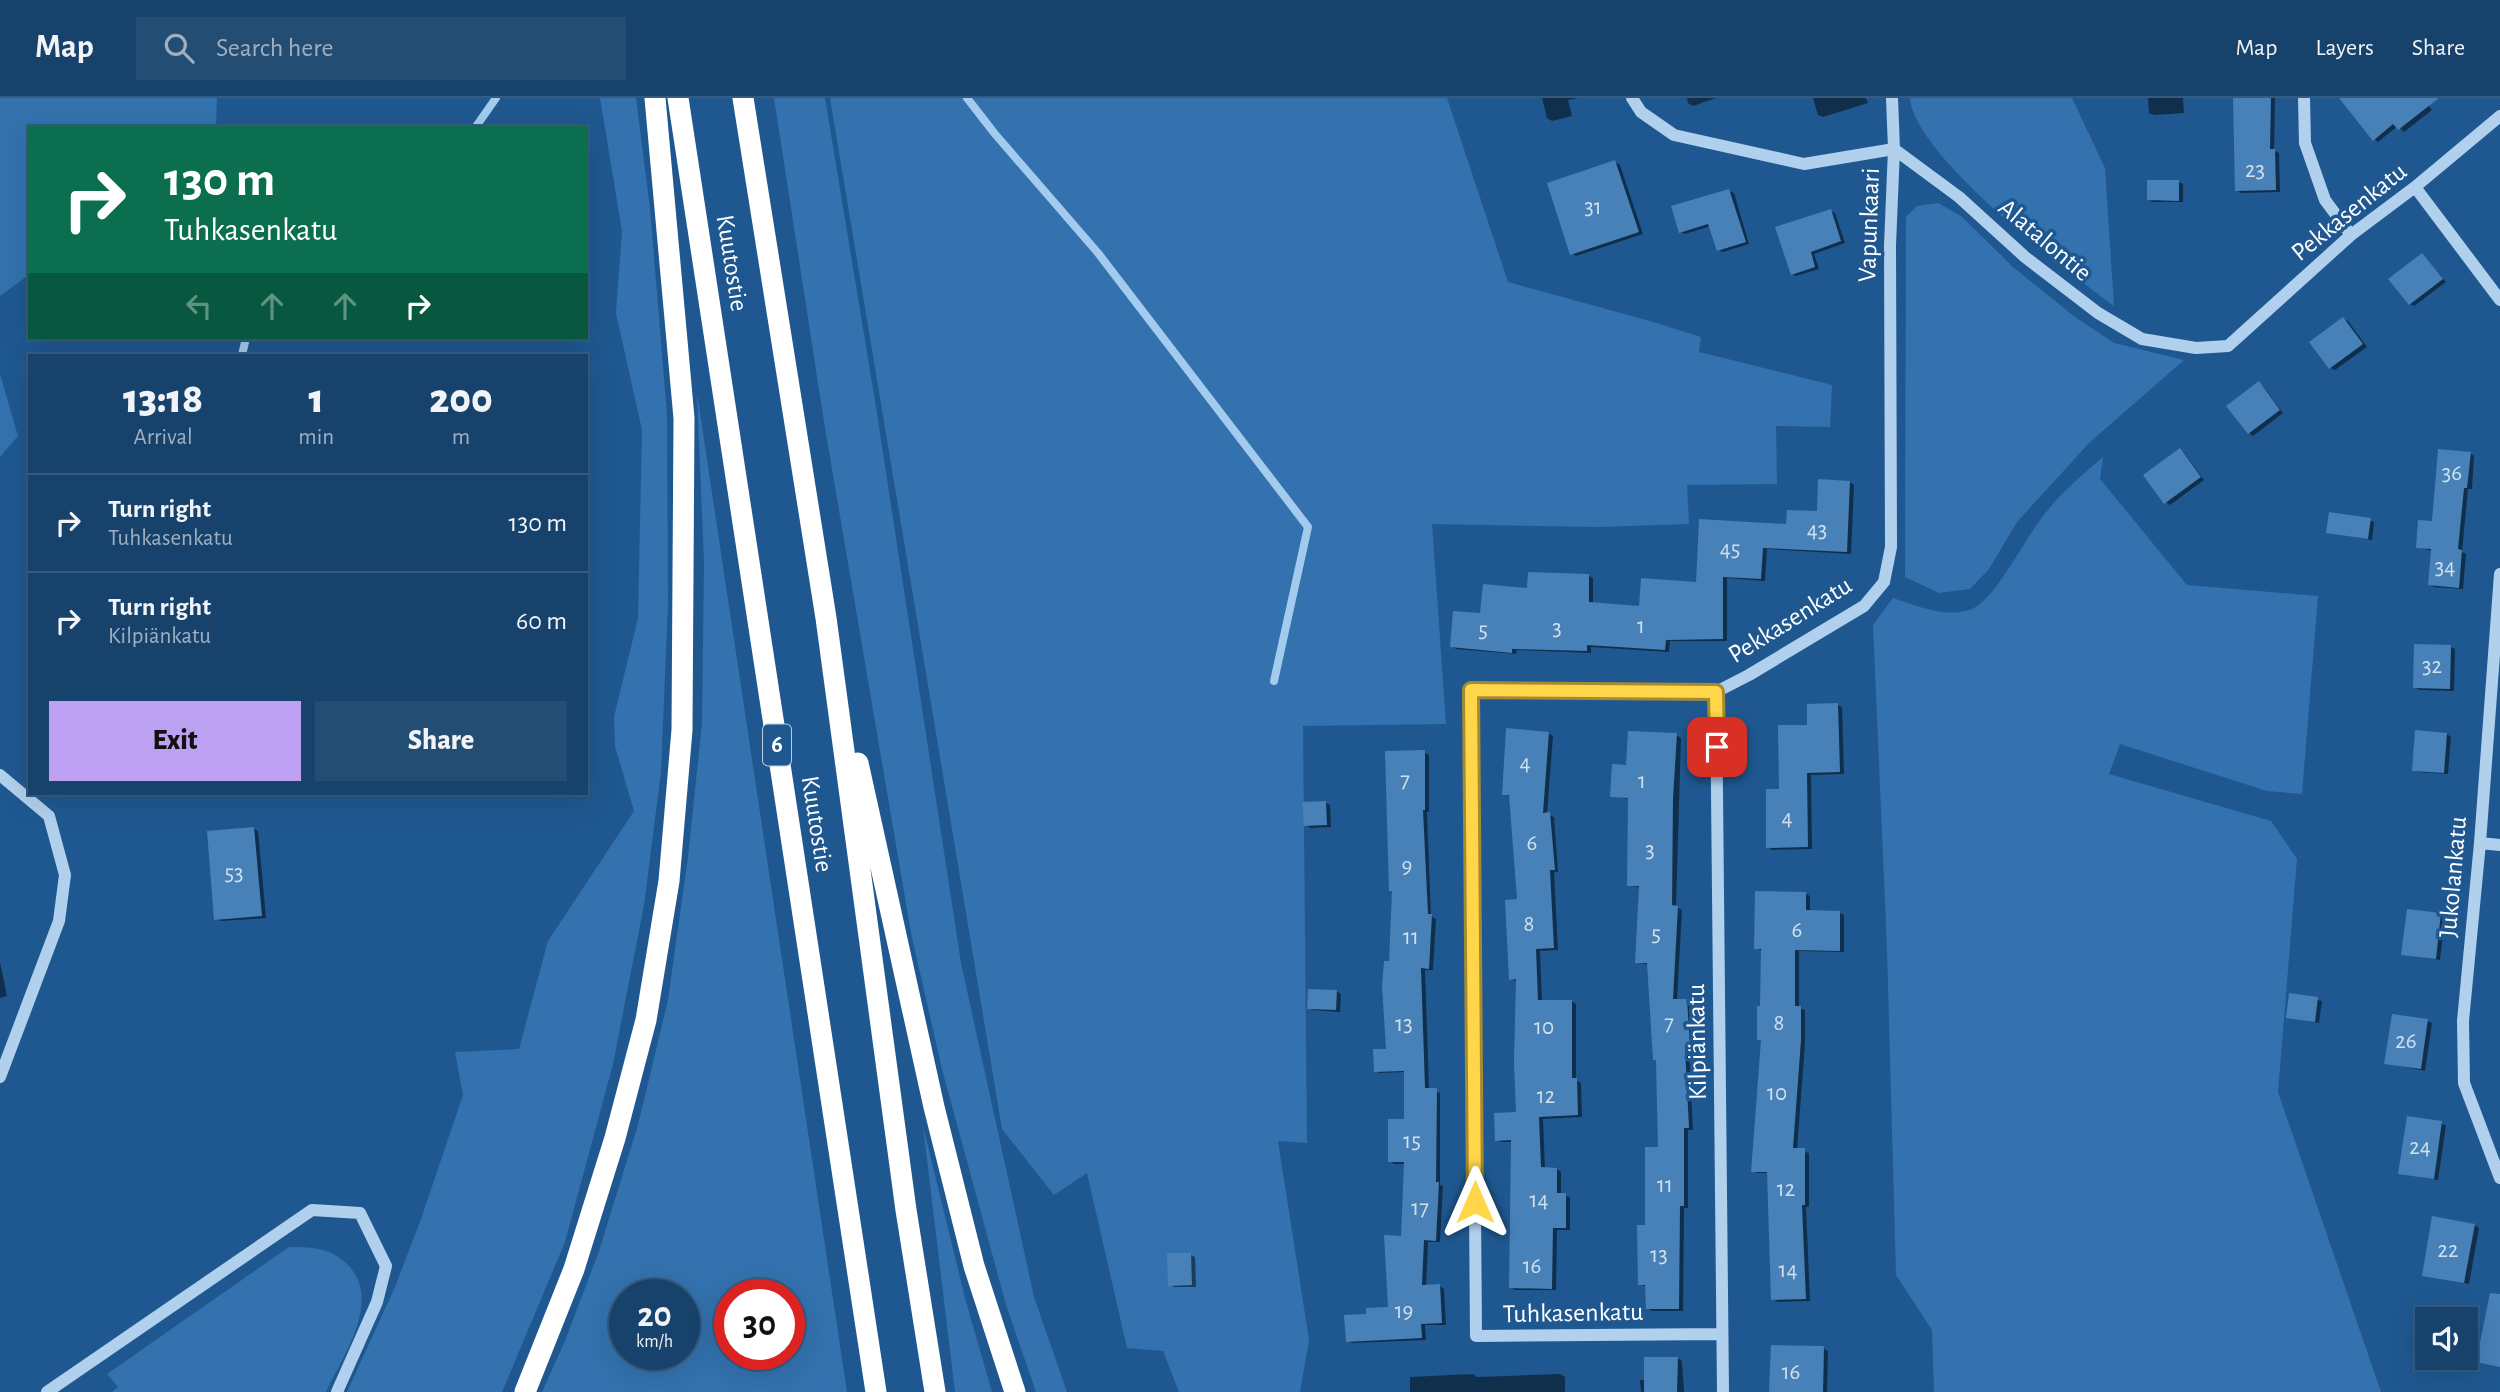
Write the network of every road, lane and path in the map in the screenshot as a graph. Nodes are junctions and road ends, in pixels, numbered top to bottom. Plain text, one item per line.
1 (655, 98) edge
2 (678, 98) edge
3 (743, 98) edge
4 (1632, 98) edge
5 (1892, 98) edge
6 (2304, 98) edge
7 (2500, 116) edge
8 (1894, 149) junction
9 (2415, 187) junction
10 (2351, 235) junction
11 (2500, 300) edge
12 (2228, 345) joint
13 (2500, 574) edge
14 (1884, 582) joint
15 (826, 618) junction
16 (1716, 692) junction
17 (0, 775) edge
18 (2480, 843) junction
19 (2500, 845) edge
20 (0, 1077) edge
21 (2500, 1178) edge
22 (1722, 1334) junction
23 (47, 1392) edge
24 (337, 1392) edge
25 (524, 1392) edge
26 (876, 1392) edge
27 (935, 1392) edge
28 (1015, 1392) edge
29 (1723, 1392) edge

1 - 25 highway
2 - 26 highway, Kuutostie / 6
3 - 15 highway, Kuutostie
4 - 8 street, Vapunkaari
5 - 8 street
6 - 10 street
7 - 9 street, Pekkasenkatu
8 - 12 street, Alatalontie
8 - 14 street, Vapunkaari
9 - 10 street, Pekkasenkatu
9 - 11 street
10 - 12 street, Pekkasenkatu
13 - 18 street, Jukolankatu
14 - 16 street, Pekkasenkatu
15 - 27 highway, Kuutostie
15 - 28 highway
16 - 22 street, Kilpiänkatu
16 - 22 street, Tuhkasenkatu
17 - 20 street
18 - 19 street
18 - 21 street, Jukolankatu
22 - 29 street, Kilpiänkatu
23 - 24 street

